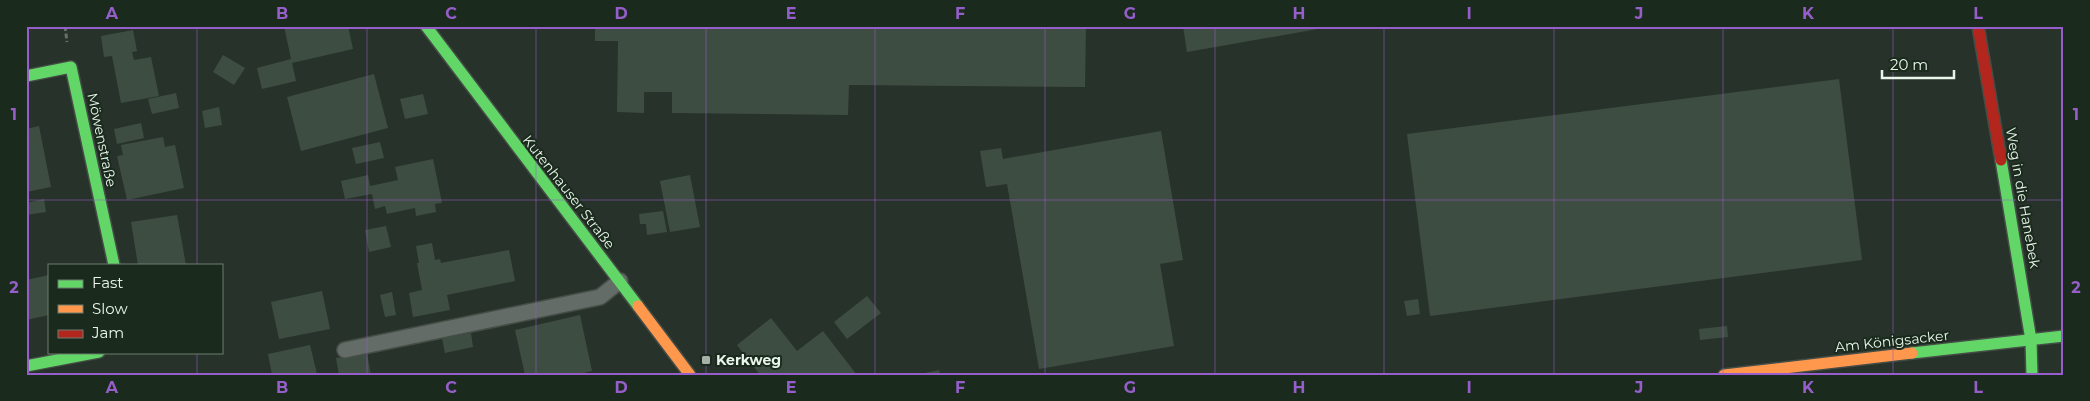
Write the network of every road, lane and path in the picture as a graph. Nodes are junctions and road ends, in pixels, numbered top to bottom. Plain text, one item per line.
1 (426, 26) edge
2 (1978, 26) edge
3 (26, 76) edge
4 (114, 264) edge
5 (620, 281) junction
6 (2064, 336) edge
7 (2031, 340) junction
8 (345, 350) dead end
9 (89, 354) edge
10 (1858, 360) junction
11 (26, 366) edge
12 (690, 375) edge
13 (1724, 375) edge
14 (1861, 375) edge
15 (2032, 375) edge

1 - 5 street, Kutenhauser Straße
2 - 7 street, Weg in die Hanebek
3 - 4 street, Möwenstraße
5 - 8 lane
5 - 12 street, Kutenhauser Straße
6 - 7 street, Am Königsacker
7 - 10 street, Am Königsacker
7 - 15 street, Weg in die Hanebek
9 - 11 street
10 - 13 street, Am Königsacker
10 - 14 lane

